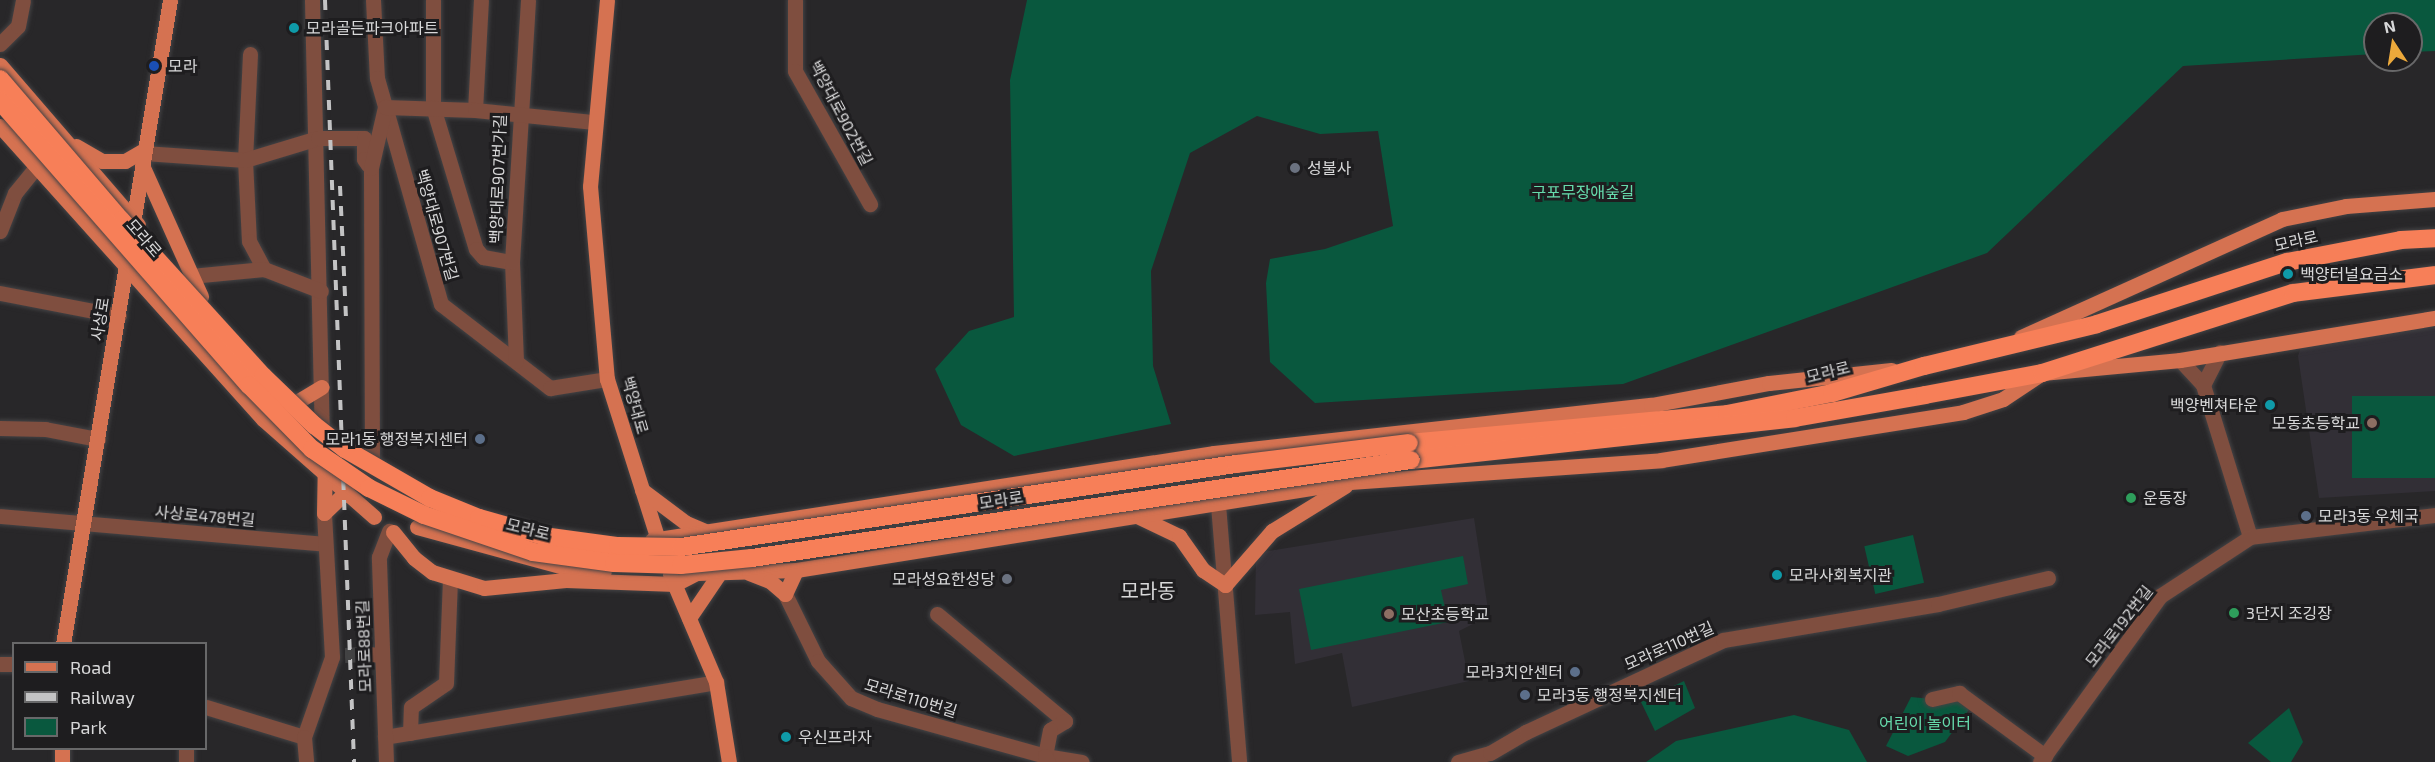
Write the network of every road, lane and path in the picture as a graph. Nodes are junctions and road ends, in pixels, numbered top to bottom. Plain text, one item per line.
1 (23, 0) edge
2 (170, 0) edge
3 (312, 0) edge
4 (373, 0) edge
5 (433, 0) edge
6 (481, 0) edge
7 (528, 0) edge
8 (607, 0) edge
9 (795, 0) edge
10 (0, 44) edge
11 (250, 54) dead end
12 (0, 65) edge
13 (0, 79) edge
14 (0, 101) edge
15 (385, 107) junction
16 (433, 107) junction
17 (475, 110) junction
18 (519, 114) junction
19 (594, 122) junction
20 (0, 126) edge
21 (313, 140) junction
22 (68, 141) junction
23 (143, 156) junction
24 (245, 160) junction
25 (36, 167) junction
26 (371, 168) junction
27 (2435, 199) edge
28 (870, 204) dead end
29 (134, 220) junction
30 (0, 231) edge
31 (2435, 238) edge
32 (512, 262) junction
33 (125, 267) junction
34 (264, 269) junction
35 (2435, 275) edge
36 (191, 276) junction
37 (147, 291) junction
38 (321, 291) junction
39 (0, 293) edge
40 (201, 296) junction
41 (121, 298) junction
42 (119, 316) junction
43 (2435, 318) edge
44 (1992, 350) junction
45 (2220, 352) junction
46 (516, 360) junction
47 (2180, 360) junction
48 (1924, 366) junction
49 (2042, 373) junction
50 (607, 379) junction
51 (2204, 385) junction
52 (322, 387) junction
53 (295, 403) junction
54 (0, 428) edge
55 (322, 428) junction
56 (98, 439) junction
57 (1410, 452) junction
58 (1214, 453) junction
59 (372, 464) junction
60 (325, 474) junction
61 (388, 477) junction
62 (1350, 482) junction
63 (642, 490) junction
64 (347, 491) junction
65 (426, 492) junction
66 (1220, 503) junction
67 (324, 513) junction
68 (833, 513) junction
69 (2435, 515) edge
70 (0, 516) edge
71 (1137, 516) junction
72 (374, 517) junction
73 (83, 524) junction
74 (417, 527) junction
75 (391, 532) junction
76 (707, 532) junction
77 (2250, 537) junction
78 (657, 540) junction
79 (324, 544) junction
80 (855, 559) junction
81 (741, 570) junction
82 (796, 570) junction
83 (721, 572) junction
84 (672, 577) junction
85 (2048, 578) dead end
86 (450, 579) junction
87 (1225, 585) junction
88 (785, 594) junction
89 (937, 614) dead end
90 (689, 618) junction
91 (63, 642) edge
92 (716, 682) junction
93 (1932, 699) dead end
94 (207, 707) edge
95 (410, 733) junction
96 (304, 737) junction
97 (385, 737) junction
98 (1235, 740) junction
99 (1046, 759) edge
100 (2043, 759) edge
101 (306, 762) edge
102 (386, 762) edge
103 (729, 762) edge
104 (1082, 762) edge
105 (1229, 762) edge
106 (1239, 762) edge
107 (1458, 762) edge

1 - 10 street
2 - 23 main road, 사상로
3 - 21 street
4 - 15 street, 백양대로907번길
5 - 16 street
6 - 17 street
7 - 18 street, 백양대로907번가길
8 - 19 main road, 백양대로
9 - 28 street, 백양대로902번길
11 - 24 street
12 - 22 main road, 모라로
13 - 57 highway, 모라로, bridge
14 - 57 highway, 모라로, bridge
15 - 16 street
15 - 26 street
15 - 46 street, 백양대로907번길
16 - 17 street
16 - 32 street
17 - 18 street
18 - 19 street
18 - 32 street, 백양대로907번가길
19 - 50 main road, 백양대로
20 - 25 main road, 모라로
21 - 24 street
21 - 26 street
21 - 38 street
22 - 23 main road
22 - 29 main road, 모라로
23 - 24 street
23 - 29 main road, 사상로
23 - 36 main road
24 - 34 street
25 - 30 street
25 - 33 main road, 모라로
26 - 59 street
27 - 44 main road
29 - 33 main road, 사상로
29 - 40 main road, 모라로
31 - 44 highway, 모라로
32 - 46 street, 백양대로907번가길
33 - 37 main road, 모라로
33 - 41 main road, 사상로
34 - 36 street
34 - 38 street
35 - 49 highway, 모라로
36 - 40 main road
37 - 41 main road
37 - 60 main road, 모라로
38 - 52 street
39 - 42 street
40 - 53 main road, 모라로
41 - 42 main road, 사상로
42 - 56 main road, 사상로
43 - 45 main road
44 - 48 highway, 모라로
45 - 47 main road
45 - 51 street
46 - 50 street, 백양대로907번길
47 - 49 main road
47 - 51 street
48 - 57 highway, 모라로
48 - 58 main road, 모라로
49 - 57 highway, 모라로
49 - 62 main road, 모라로
50 - 63 main road, 백양대로
51 - 77 street
52 - 53 main road
52 - 55 street
53 - 55 main road, 모라로
54 - 56 street
55 - 59 main road, 모라로
56 - 73 main road, 사상로
58 - 66 street
58 - 68 main road, 모라로
59 - 61 main road, 모라로
60 - 64 main road, 모라로
60 - 67 main road
61 - 65 main road
61 - 72 main road
62 - 66 main road, 모라로
62 - 87 main road
63 - 76 main road
63 - 78 main road, 백양대로
64 - 67 main road
64 - 72 main road, 모라로
65 - 74 main road
65 - 78 main road, 모라로
66 - 71 main road, 모라로
66 - 87 street
67 - 79 street
68 - 76 main road, 모라로
68 - 80 main road
69 - 77 street, 모라로192번길
70 - 73 street, 사상로478번길
71 - 80 main road, 모라로
71 - 87 main road
72 - 75 main road
73 - 79 street, 사상로478번길
73 - 91 main road, 사상로
74 - 75 main road
74 - 84 main road, 모라로
75 - 86 main road, 모라로
75 - 97 street, 모라로88번길
76 - 78 main road, 모라로
77 - 100 street, 모라로192번길
78 - 84 main road, 백양대로
79 - 96 street
80 - 82 main road, 모라로
81 - 82 main road, 모라로
81 - 83 main road, 모라로
81 - 88 main road
82 - 88 main road
83 - 84 main road, 모라로
83 - 90 main road
84 - 86 main road, 모라로
84 - 90 main road, 백양대로
85 - 107 street, 모라로110번길
86 - 95 street
87 - 98 street
88 - 99 street, 모라로110번길
89 - 99 street
90 - 92 main road, 백양대로
92 - 95 street
92 - 103 main road, 백양대로
93 - 100 street
94 - 96 street
95 - 97 street
96 - 101 street
97 - 102 street, 모라로88번길
98 - 105 street
98 - 106 street
99 - 104 street, 모라로110번길

